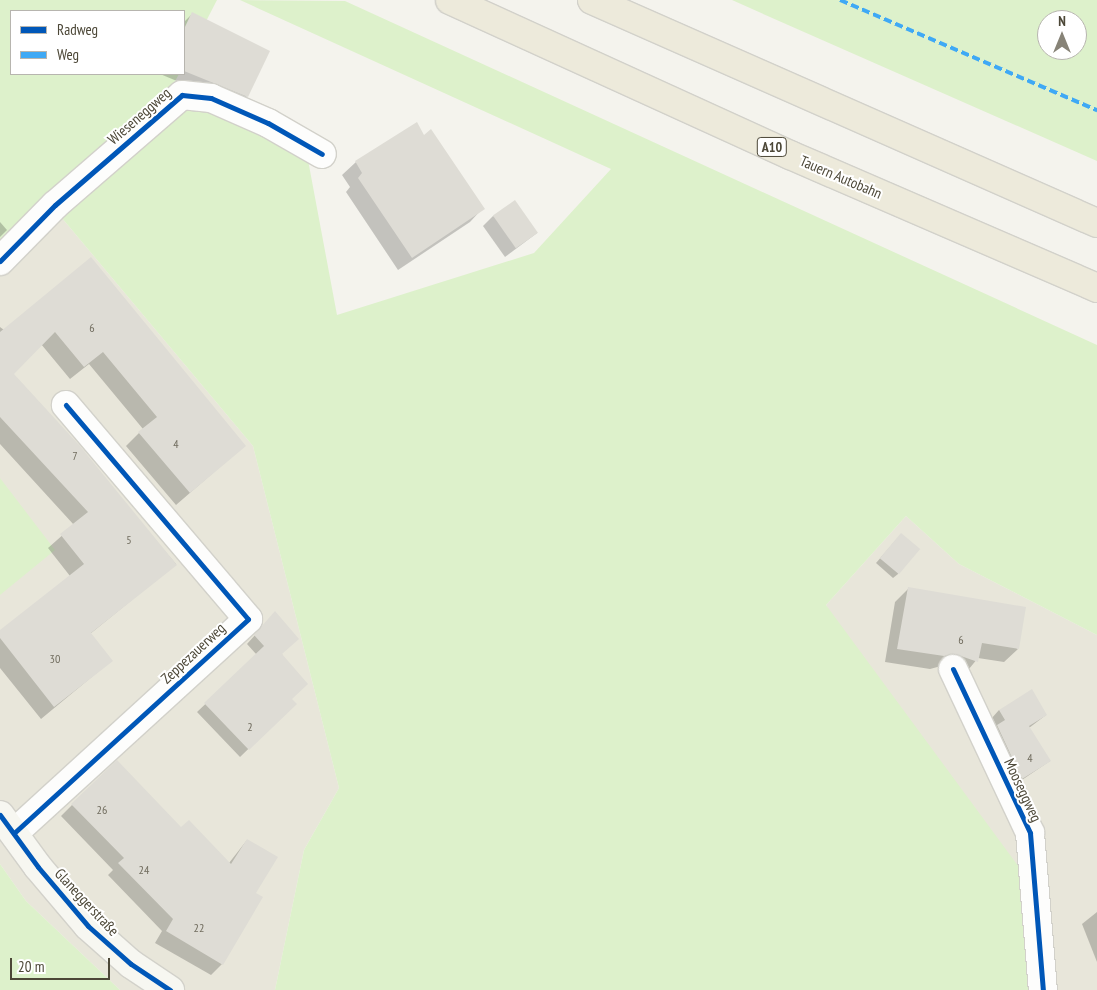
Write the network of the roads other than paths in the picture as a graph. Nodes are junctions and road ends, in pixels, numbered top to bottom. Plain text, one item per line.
1 (450, 0) edge
2 (592, 0) edge
3 (322, 154) dead end
4 (1097, 223) edge
5 (0, 261) edge
6 (1097, 288) edge
7 (66, 405) dead end
8 (953, 669) dead end
9 (7, 824) edge
10 (170, 990) edge
11 (1043, 990) edge

1 - 6 highway, Tauern Autobahn / A10
2 - 4 highway
3 - 5 street, Wieseneggweg
7 - 9 street, Zeppezauerweg
8 - 11 street, Mooseggweg
9 - 10 street, Glaneggerstraße

